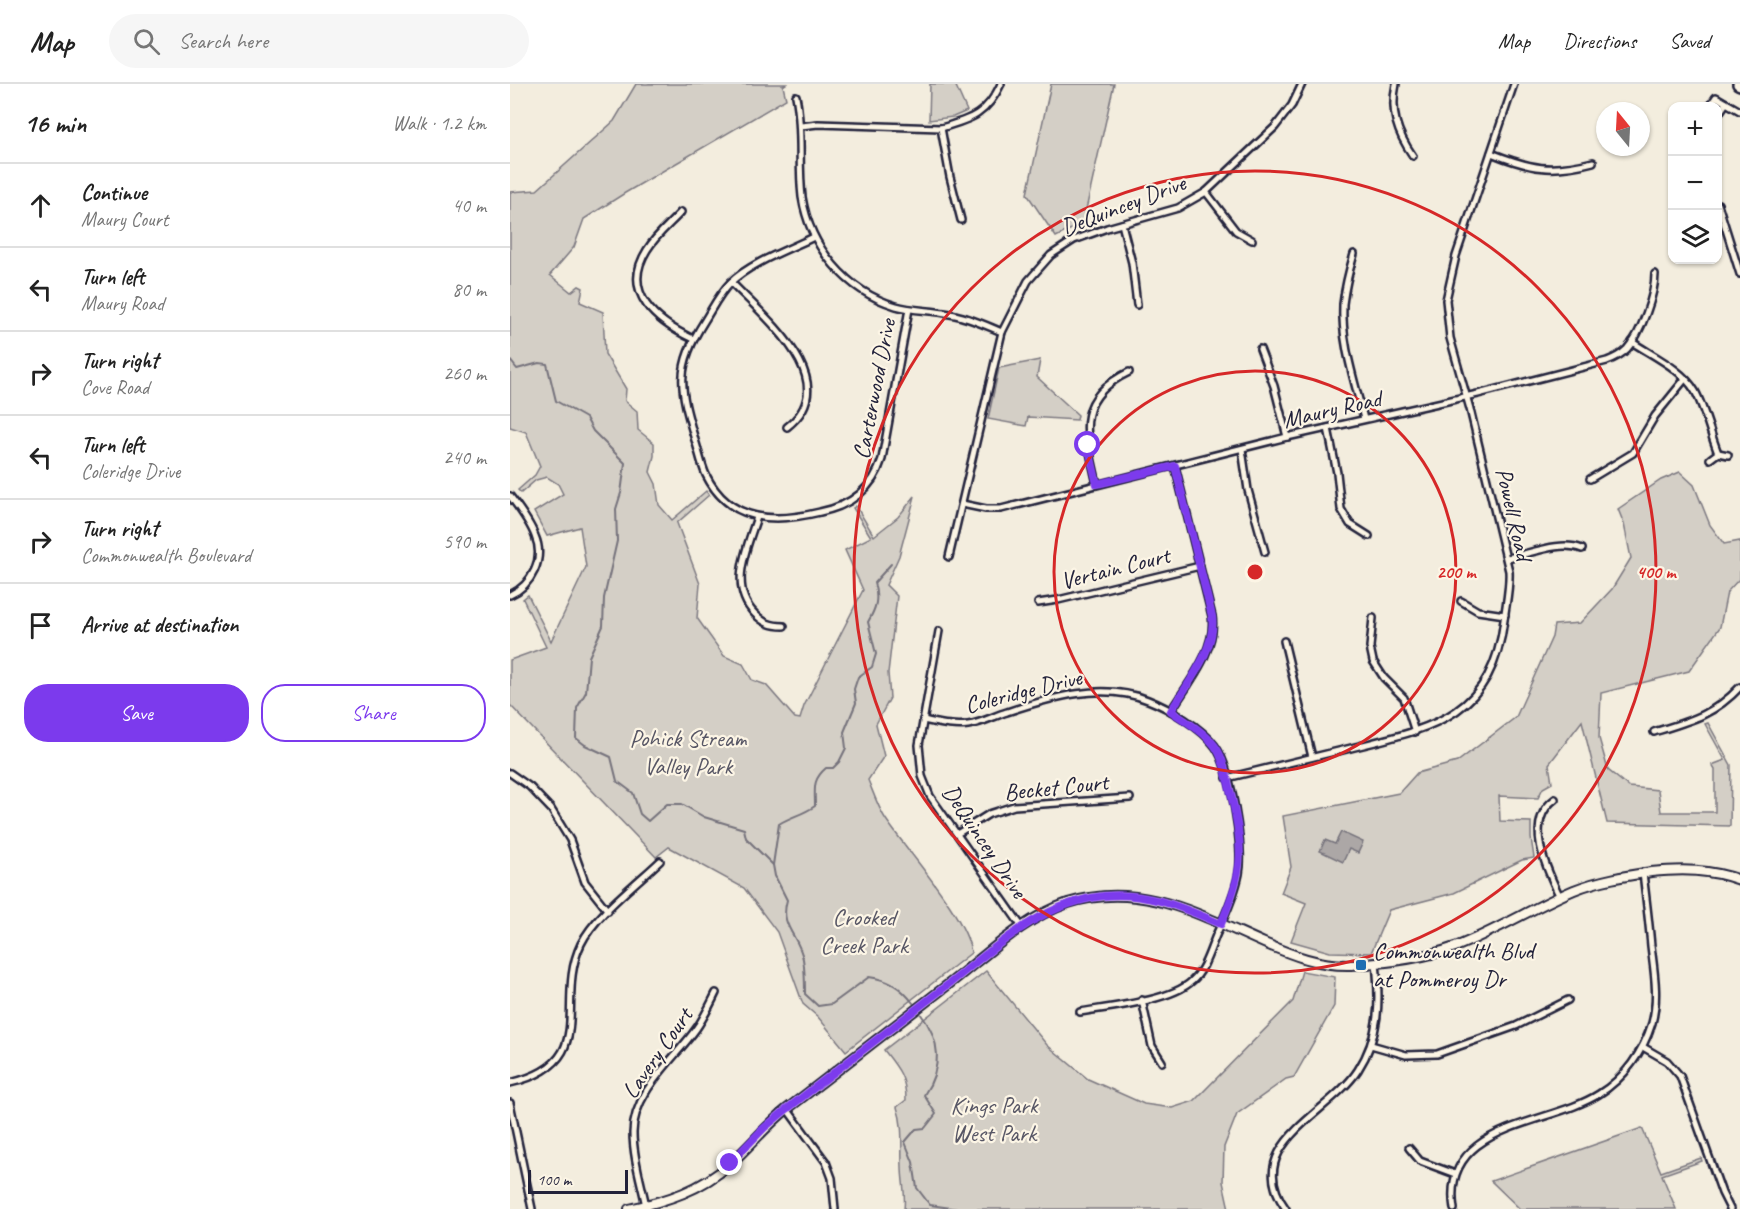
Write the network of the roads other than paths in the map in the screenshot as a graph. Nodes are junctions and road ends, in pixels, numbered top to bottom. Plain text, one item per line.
1 (1001, 84) edge
2 (1302, 84) edge
3 (1396, 84) edge
4 (1514, 84) edge
5 (796, 96) dead end
6 (1713, 102) edge
7 (1726, 103) junction
8 (1722, 109) edge
9 (1740, 111) edge
10 (801, 126) junction
11 (941, 128) junction
12 (1491, 153) junction
13 (1413, 156) dead end
14 (1593, 162) dead end
15 (1206, 192) junction
16 (1720, 210) edge
17 (681, 212) dead end
18 (961, 220) dead end
19 (1122, 224) junction
20 (814, 237) junction
21 (1252, 240) dead end
22 (1740, 246) edge
23 (1732, 249) junction
24 (1354, 254) dead end
25 (1655, 274) dead end
26 (1740, 274) edge
27 (731, 282) junction
28 (1137, 305) dead end
29 (909, 309) junction
30 (1002, 332) junction
31 (693, 339) junction
32 (1632, 342) junction
33 (1260, 349) dead end
34 (1129, 372) dead end
35 (1685, 379) junction
36 (1466, 396) junction
37 (1364, 419) junction
38 (787, 427) dead end
39 (1328, 428) junction
40 (1287, 437) junction
41 (1242, 449) junction
42 (1718, 453) junction
43 (1728, 455) dead end
44 (1710, 459) dead end
45 (1175, 466) junction
46 (1590, 479) dead end
47 (1097, 484) junction
48 (510, 496) edge
49 (962, 504) junction
50 (757, 517) junction
51 (1369, 536) dead end
52 (1582, 549) dead end
53 (1265, 552) dead end
54 (949, 556) dead end
55 (1507, 558) junction
56 (1200, 566) junction
57 (510, 596) edge
58 (1461, 601) dead end
59 (1038, 603) dead end
60 (1505, 615) junction
61 (1373, 618) dead end
62 (784, 626) dead end
63 (939, 631) dead end
64 (1284, 641) dead end
65 (1740, 687) edge
66 (1171, 711) junction
67 (923, 720) junction
68 (1415, 732) junction
69 (1654, 732) dead end
70 (1312, 757) junction
71 (510, 773) edge
72 (1227, 778) junction
73 (1130, 798) dead end
74 (1556, 799) dead end
75 (957, 834) junction
76 (660, 861) dead end
77 (1643, 873) junction
78 (1740, 880) edge
79 (1560, 897) junction
80 (608, 911) junction
81 (1221, 924) junction
82 (1022, 927) junction
83 (1376, 963) junction
84 (716, 993) dead end
85 (1142, 1000) junction
86 (1568, 1000) dead end
87 (1080, 1012) dead end
88 (1371, 1045) junction
89 (1643, 1047) junction
90 (1162, 1062) dead end
91 (510, 1083) edge
92 (510, 1103) edge
93 (787, 1109) junction
94 (1409, 1148) dead end
95 (1455, 1174) junction
96 (646, 1206) junction
97 (532, 1209) edge
98 (629, 1209) edge
99 (835, 1209) edge
100 (1286, 1209) edge
101 (1454, 1209) edge
102 (1730, 1209) edge

1 - 11 street
2 - 15 street, DeQuincey Drive
3 - 13 street
4 - 12 street, Powell Road
5 - 10 street
6 - 7 street
7 - 8 street
7 - 9 street
10 - 11 street
10 - 20 street
11 - 18 street
12 - 14 street
12 - 36 street, Powell Road
15 - 19 street, DeQuincey Drive
15 - 21 street
16 - 23 street
17 - 31 street
19 - 28 street
19 - 30 street, DeQuincey Drive
20 - 27 street, Carterwood Drive
20 - 29 street
22 - 23 street
23 - 26 street
24 - 37 street
25 - 32 street, Maury Road
27 - 31 street, Carterwood Drive
27 - 38 street
29 - 30 street
29 - 50 street, Carterwood Drive
30 - 49 street, DeQuincey Drive
31 - 50 street, Carterwood Drive
32 - 35 street
32 - 36 street, Maury Road
33 - 40 street
34 - 47 street
35 - 42 street
35 - 46 street
36 - 37 street, Maury Road
36 - 55 street, Powell Road
37 - 39 street, Maury Road
39 - 40 street, Maury Road
39 - 51 street
40 - 41 street, Maury Road
41 - 45 street, Maury Road
41 - 53 street
42 - 43 street
42 - 44 street
45 - 47 street, Maury Road
45 - 56 street
47 - 49 street, Maury Road
48 - 57 street
49 - 54 street, DeQuincey Drive
50 - 62 street
52 - 55 street
55 - 60 street, Powell Road
56 - 59 street, Vertain Court
56 - 66 street
58 - 60 street
60 - 68 street, Powell Road
61 - 68 street
63 - 67 street, DeQuincey Drive
64 - 70 street
65 - 69 street
66 - 67 street, Coleridge Drive
66 - 72 street, Coleridge Drive
67 - 75 street, DeQuincey Drive
68 - 70 street, Powell Road
70 - 72 street, Powell Road
71 - 80 street
72 - 81 street, Coleridge Drive
73 - 75 street, Becket Court
74 - 79 street
75 - 82 street, DeQuincey Drive
76 - 80 street
77 - 78 street
77 - 79 street
77 - 89 street
79 - 83 street
80 - 91 street
81 - 82 street
81 - 83 street
81 - 85 street, Coleridge Drive
82 - 93 street
83 - 88 street
84 - 96 street, Lavery Court
85 - 87 street, Coleridge Drive
85 - 90 street
86 - 88 street
88 - 100 street
89 - 95 street
89 - 102 street
92 - 97 street
93 - 96 street
93 - 99 street
94 - 95 street
95 - 101 street
96 - 98 street

